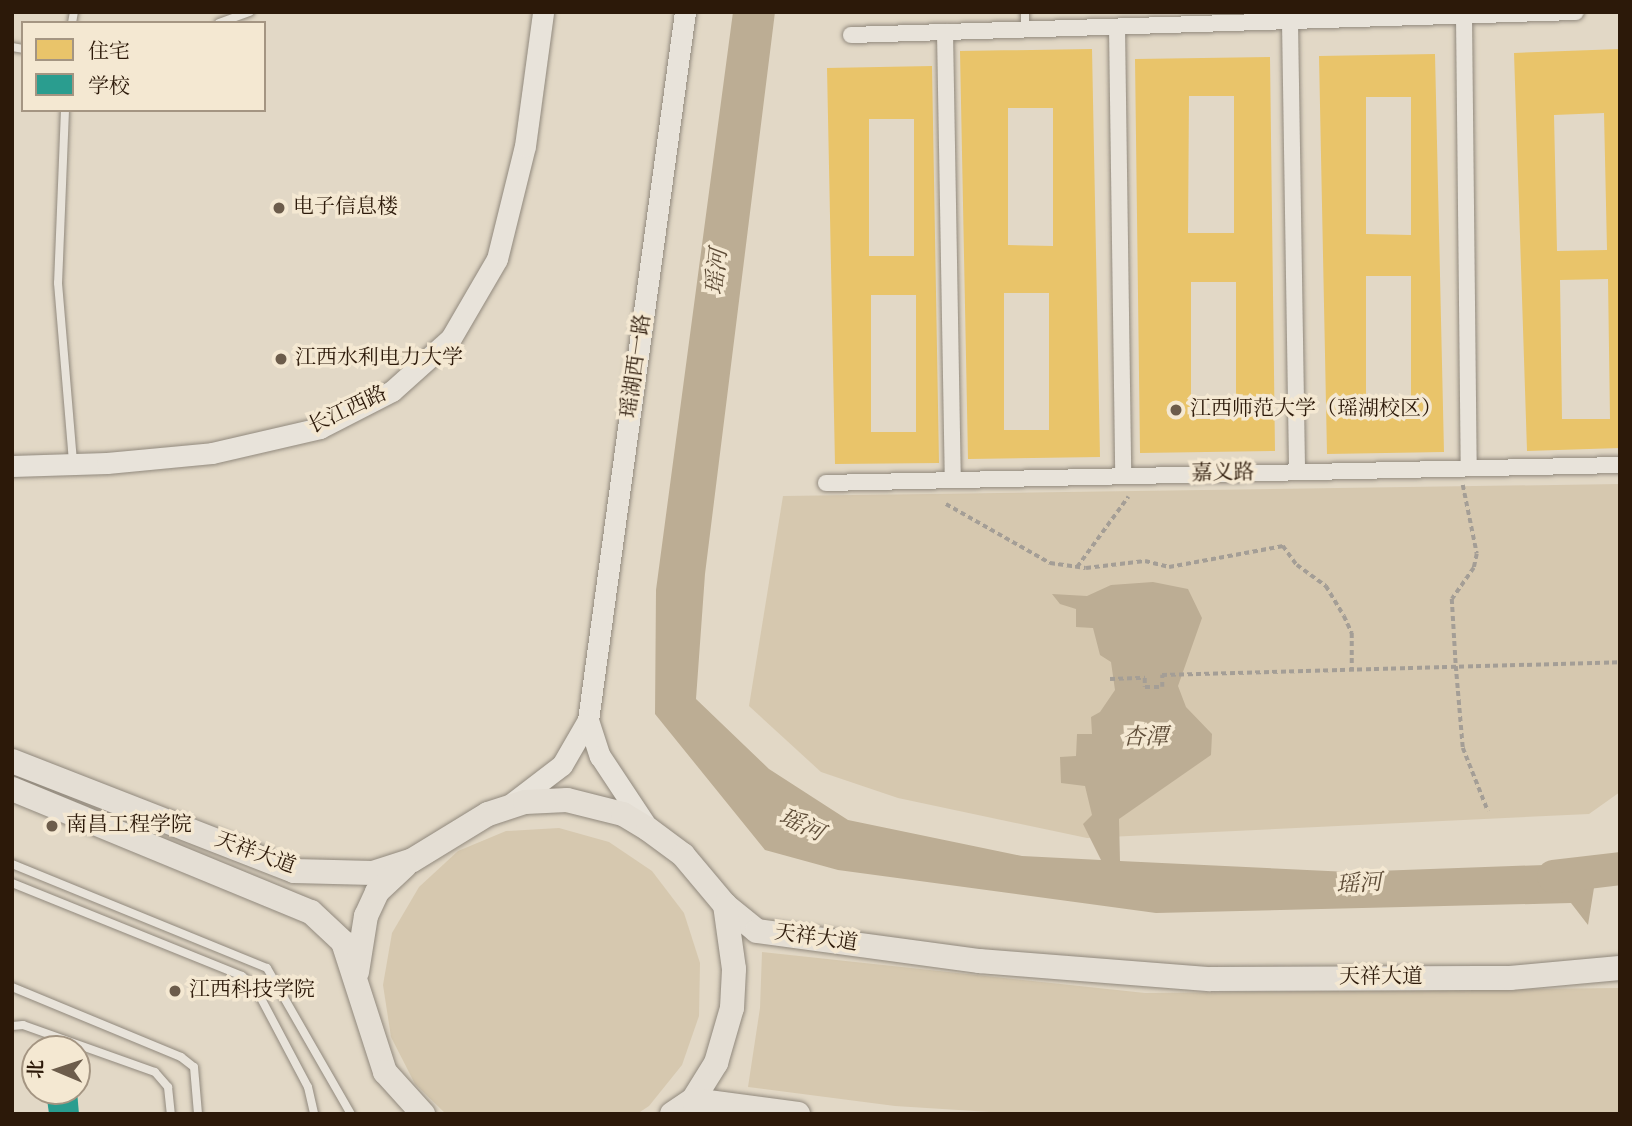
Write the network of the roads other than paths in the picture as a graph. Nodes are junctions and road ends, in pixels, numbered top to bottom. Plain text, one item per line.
1 (250, 12) edge
2 (543, 12) edge
3 (685, 12) edge
4 (1025, 12) edge
5 (1576, 12) edge
6 (1464, 16) junction
7 (225, 21) edge
8 (1290, 21) junction
9 (1117, 27) junction
10 (1025, 30) junction
11 (945, 32) junction
12 (851, 35) dead end
13 (65, 112) edge
14 (73, 464) junction
15 (1620, 465) edge
16 (12, 466) edge
17 (1469, 468) junction
18 (1297, 472) junction
19 (1123, 476) junction
20 (953, 480) junction
21 (826, 483) dead end
22 (588, 720) junction
23 (12, 761) edge
24 (12, 789) edge
25 (505, 809) junction
26 (648, 829) junction
27 (411, 861) junction
28 (12, 864) edge
29 (12, 883) edge
30 (725, 905) junction
31 (1620, 968) edge
32 (356, 984) junction
33 (12, 987) edge
34 (12, 1026) edge
35 (693, 1100) junction
36 (171, 1114) edge
37 (198, 1114) edge
38 (314, 1114) edge
39 (351, 1114) edge
40 (423, 1114) edge
41 (672, 1114) edge
42 (797, 1114) edge

1 - 7 lane
2 - 14 street, 长江西路
3 - 22 street, 瑶湖西一路
4 - 10 lane
5 - 6 street
6 - 8 street
6 - 17 street
8 - 9 street
8 - 18 street
9 - 10 street
9 - 19 street
10 - 11 street
11 - 12 street
11 - 20 street
13 - 14 lane
14 - 16 street, 长江西路
15 - 17 street, 嘉义路
17 - 18 street, 嘉义路
18 - 19 street, 嘉义路
19 - 20 street, 嘉义路
20 - 21 street, 嘉义路
22 - 25 street
22 - 26 street
23 - 27 main road, 天祥大道
24 - 32 main road, 天祥大道
25 - 26 main road, 天祥大道
25 - 27 main road, 天祥大道
26 - 30 main road, 天祥大道
27 - 32 main road
28 - 39 lane
29 - 38 lane
30 - 31 main road, 天祥大道
30 - 35 main road
32 - 40 main road, 天祥大道
33 - 37 lane
34 - 36 lane
35 - 41 main road
35 - 42 main road

